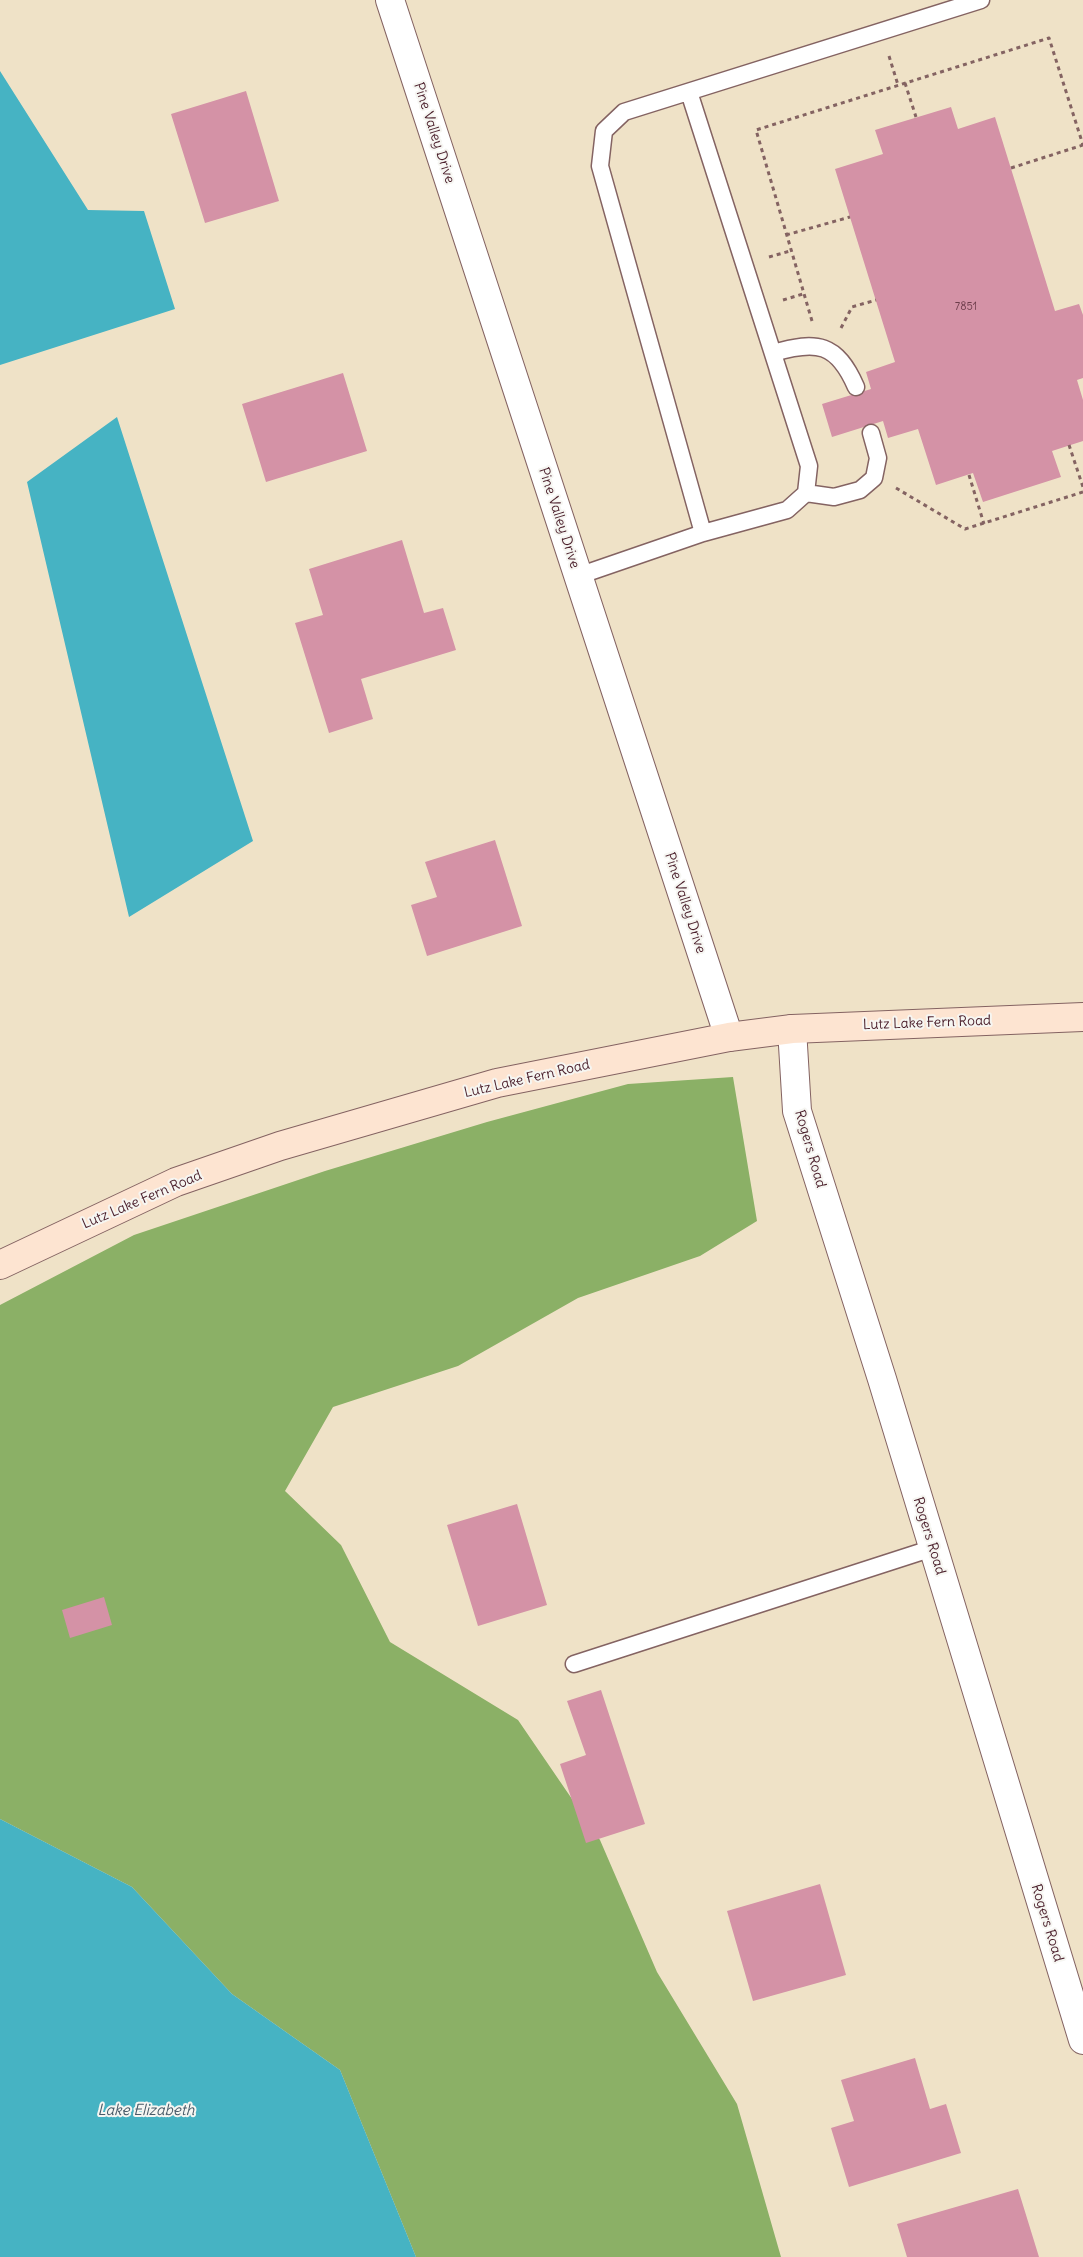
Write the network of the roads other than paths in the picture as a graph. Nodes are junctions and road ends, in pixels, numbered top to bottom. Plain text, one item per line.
1 (390, 0) edge
2 (981, 0) edge
3 (689, 92) junction
4 (773, 354) junction
5 (856, 387) dead end
6 (871, 433) dead end
7 (806, 493) junction
8 (703, 533) junction
9 (578, 576) junction
10 (1083, 1017) edge
11 (792, 1029) junction
12 (728, 1037) junction
13 (0, 1265) edge
14 (933, 1548) junction
15 (574, 1664) dead end
16 (1083, 2040) edge

1 - 9 street, Pine Valley Drive
2 - 3 lane
3 - 4 lane
3 - 8 lane
4 - 5 lane
4 - 7 lane
6 - 7 lane
7 - 8 lane
8 - 9 lane
9 - 12 street, Pine Valley Drive
10 - 11 main road, Lutz Lake Fern Road
11 - 12 main road, Lutz Lake Fern Road
11 - 14 street, Rogers Road
12 - 13 main road, Lutz Lake Fern Road
14 - 15 lane
14 - 16 street, Rogers Road

